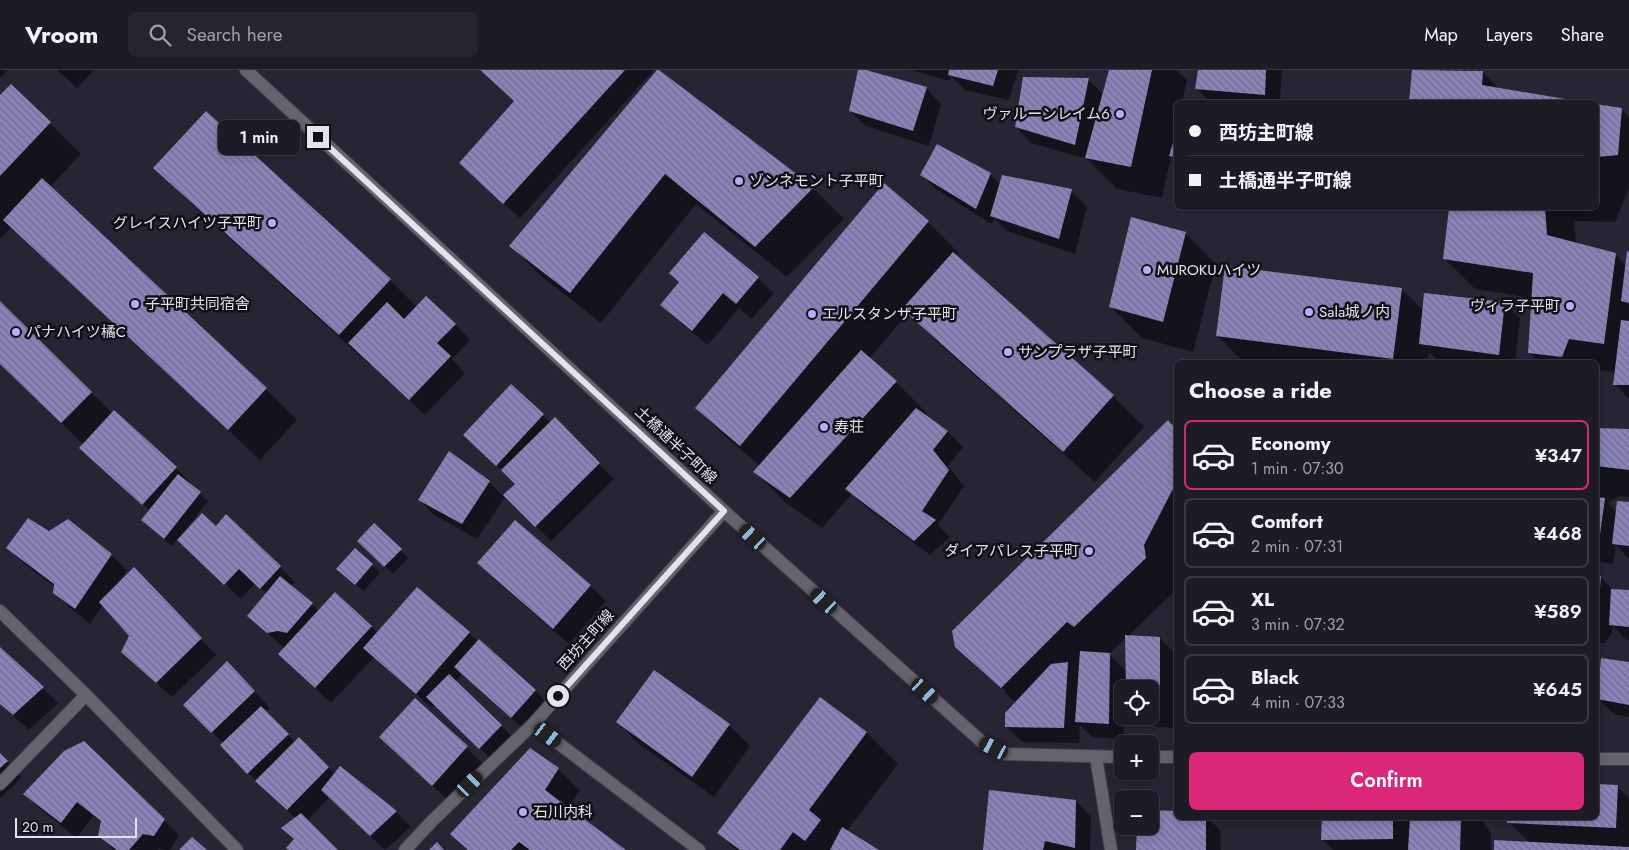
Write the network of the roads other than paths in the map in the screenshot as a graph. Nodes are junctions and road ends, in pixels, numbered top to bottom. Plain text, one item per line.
1 (246, 70) edge
2 (724, 511) junction
3 (0, 611) edge
4 (86, 695) junction
5 (533, 724) junction
6 (1096, 757) junction
7 (1114, 757) edge
8 (1159, 757) edge
9 (1174, 757) edge
10 (1599, 759) edge
11 (1629, 759) edge
12 (0, 784) edge
13 (237, 850) edge
14 (405, 850) edge
15 (699, 850) edge
16 (1111, 850) edge

1 - 2 street, 土橋通半子町線
2 - 5 street, 西坊主町線
2 - 6 street, 土橋通半子町線
3 - 4 street
4 - 12 street
4 - 13 street
5 - 14 street, 西坊主町線
5 - 15 street
6 - 7 street, 土橋通半子町線
6 - 16 street
8 - 9 street
10 - 11 street

